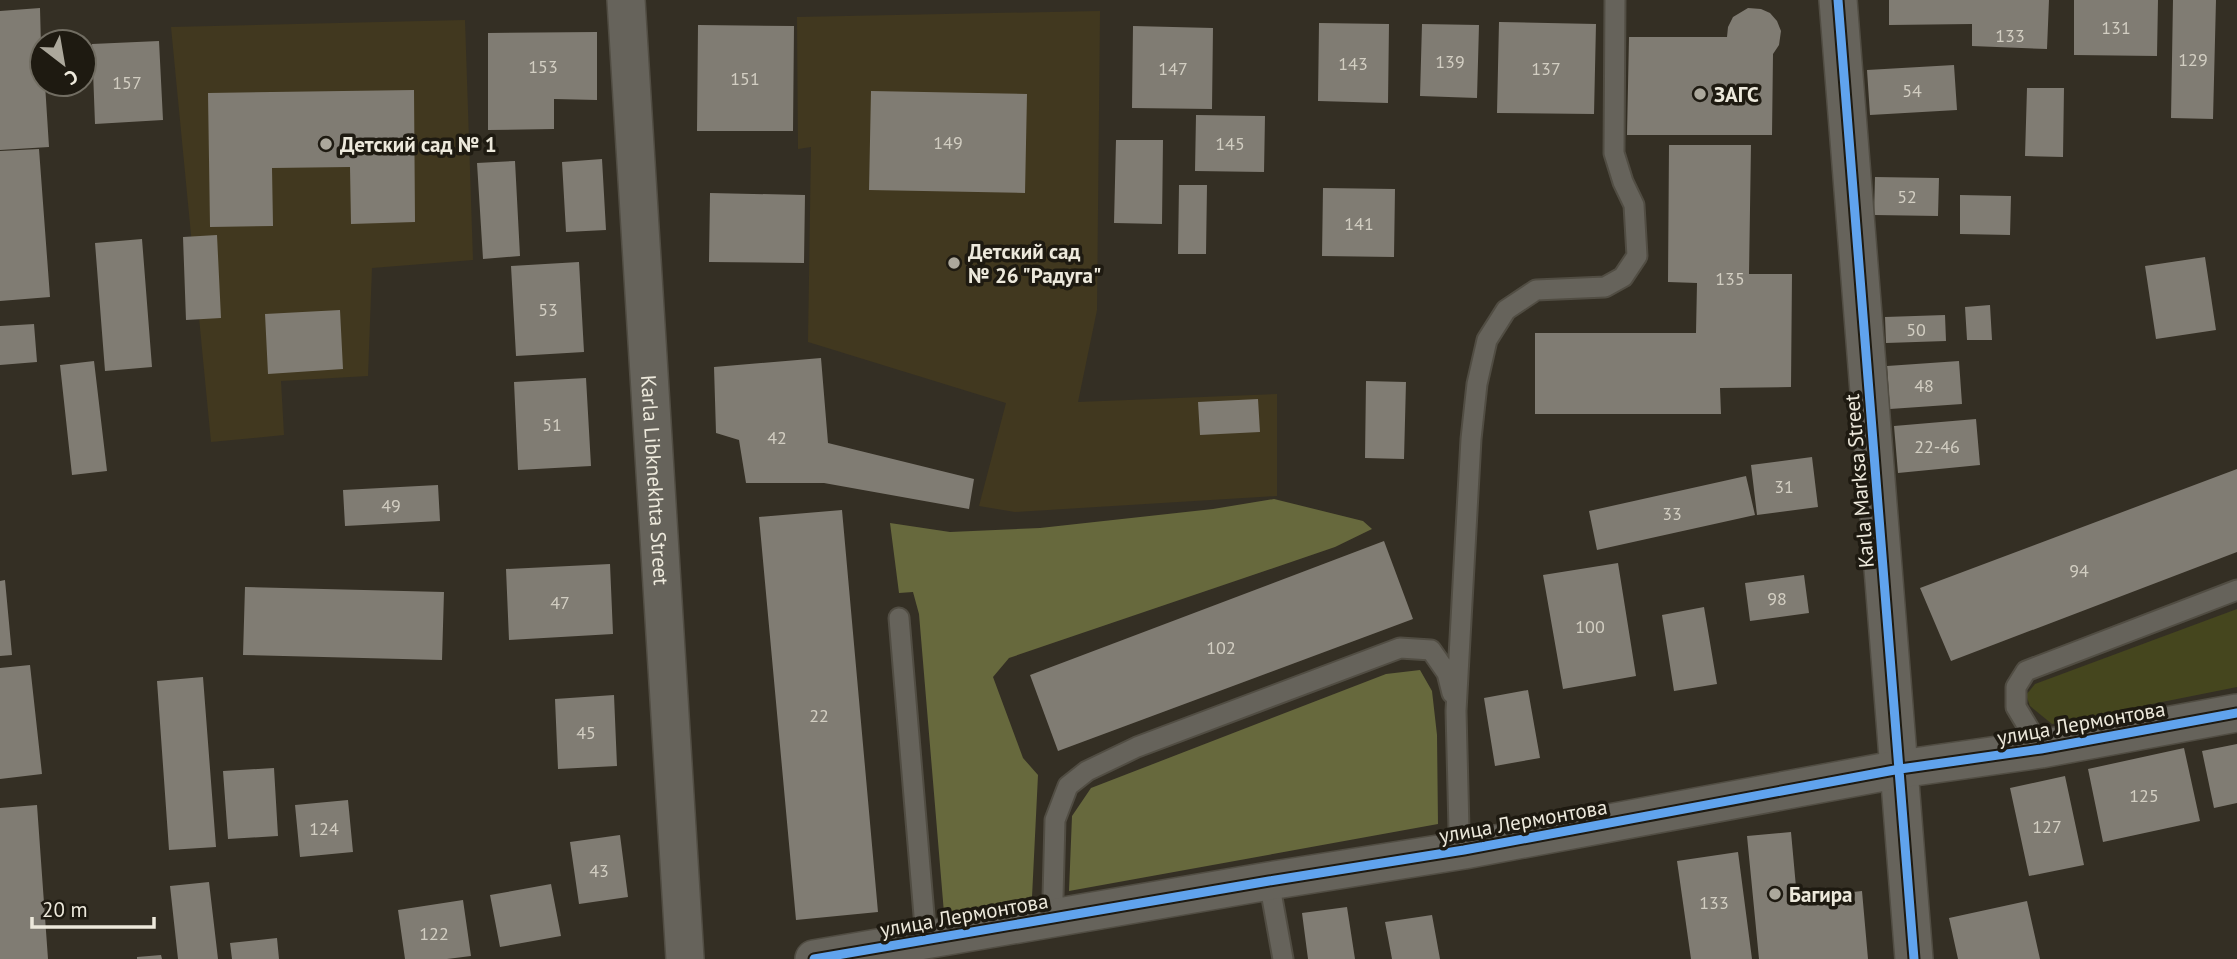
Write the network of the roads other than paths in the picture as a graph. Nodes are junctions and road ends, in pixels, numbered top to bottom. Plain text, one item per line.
1 (625, 0) edge
2 (1615, 0) edge
3 (1838, 0) edge
4 (2237, 590) edge
5 (899, 618) dead end
6 (1456, 711) junction
7 (2237, 713) edge
8 (2041, 749) junction
9 (1900, 769) junction
10 (1464, 850) junction
11 (1269, 881) junction
12 (1056, 918) junction
13 (926, 939) junction
14 (685, 959) edge
15 (814, 959) edge
16 (1283, 959) edge
17 (1914, 959) edge

1 - 14 street, Karla Libknekhta Street
2 - 6 lane
3 - 9 street, Karla Marksa Street
4 - 8 lane
5 - 13 lane
6 - 10 lane
6 - 12 lane
7 - 8 street, улица Лермонтова
8 - 9 street, улица Лермонтова
9 - 10 street, улица Лермонтова
9 - 17 street, Karla Marksa Street
10 - 11 street, улица Лермонтова
11 - 12 street, улица Лермонтова
11 - 16 lane
12 - 13 street, улица Лермонтова
13 - 15 street, улица Лермонтова

